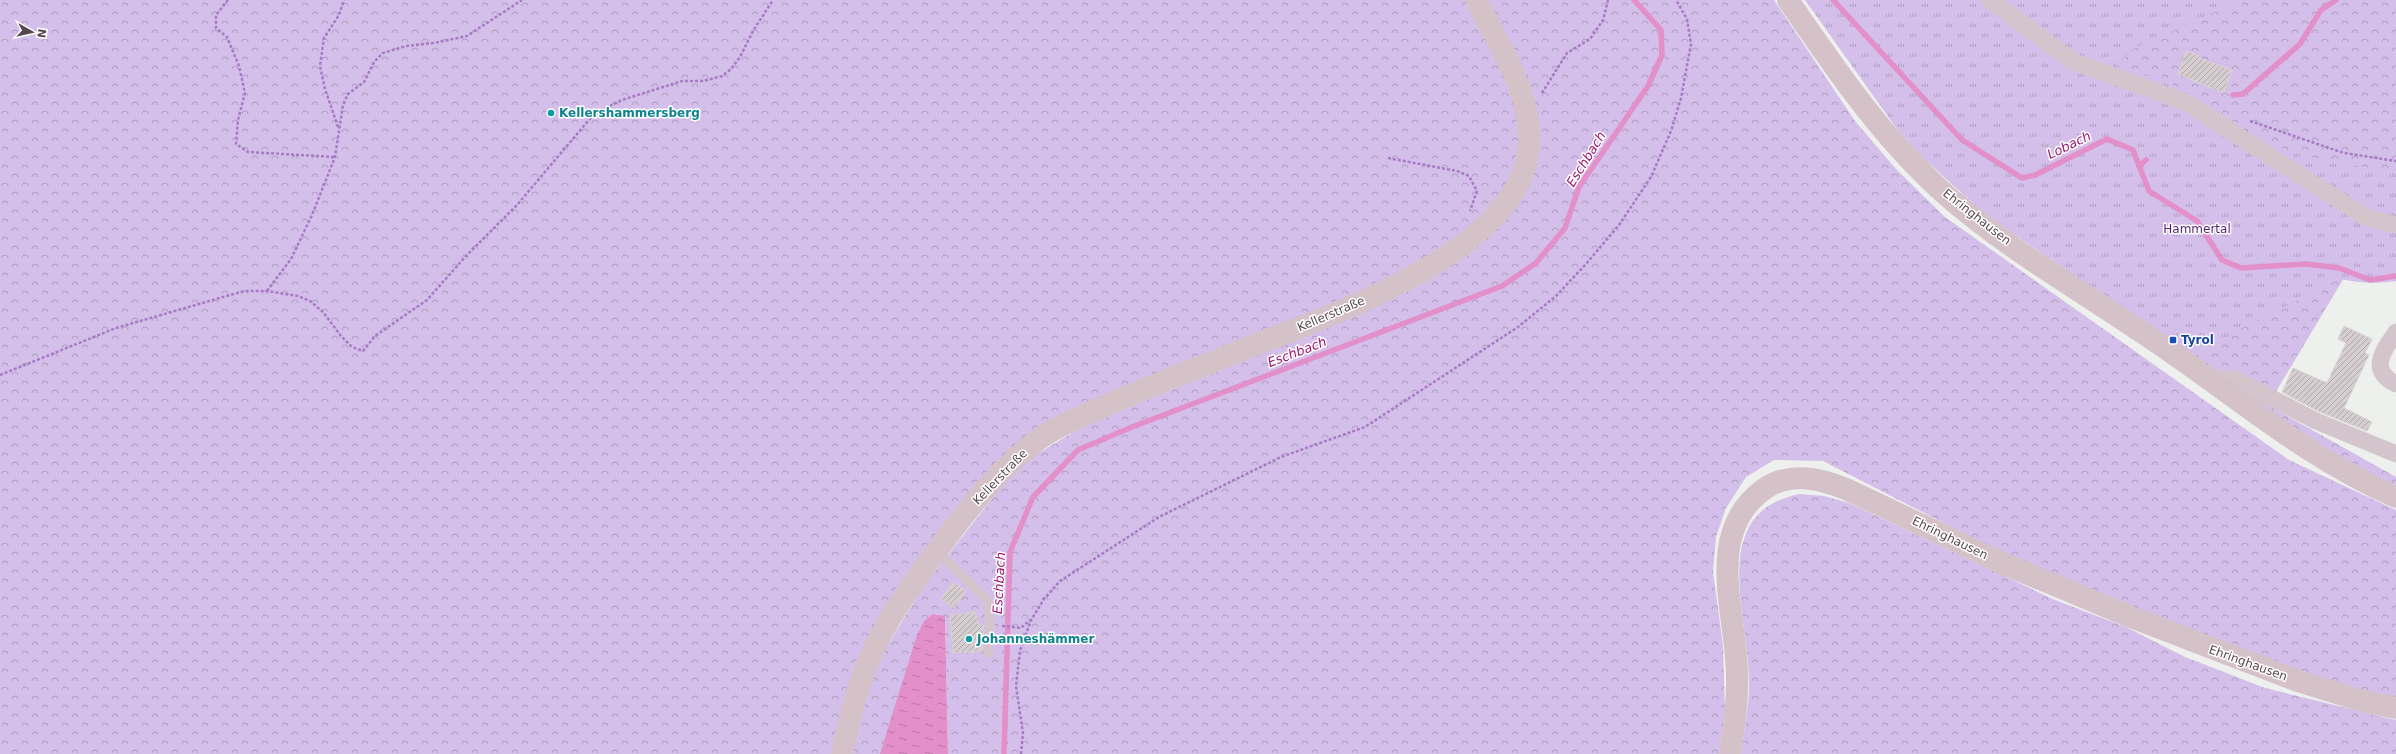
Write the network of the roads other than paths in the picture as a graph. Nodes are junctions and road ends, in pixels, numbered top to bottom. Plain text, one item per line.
1 (1476, 0) edge
2 (1788, 0) edge
3 (1990, 0) edge
4 (2396, 225) edge
5 (2396, 332) edge
6 (2209, 378) junction
7 (2396, 384) edge
8 (2396, 454) edge
9 (2396, 497) edge
10 (936, 551) junction
11 (988, 654) dead end
12 (2396, 708) edge
13 (842, 754) edge
14 (1730, 754) edge

1 - 10 main road, Kellerstraße
2 - 6 main road, Ehringhausen
3 - 4 street
5 - 7 street
6 - 8 street
6 - 9 main road, Ehringhausen
10 - 11 lane
10 - 13 main road, Kellerstraße
12 - 14 main road, Ehringhausen

